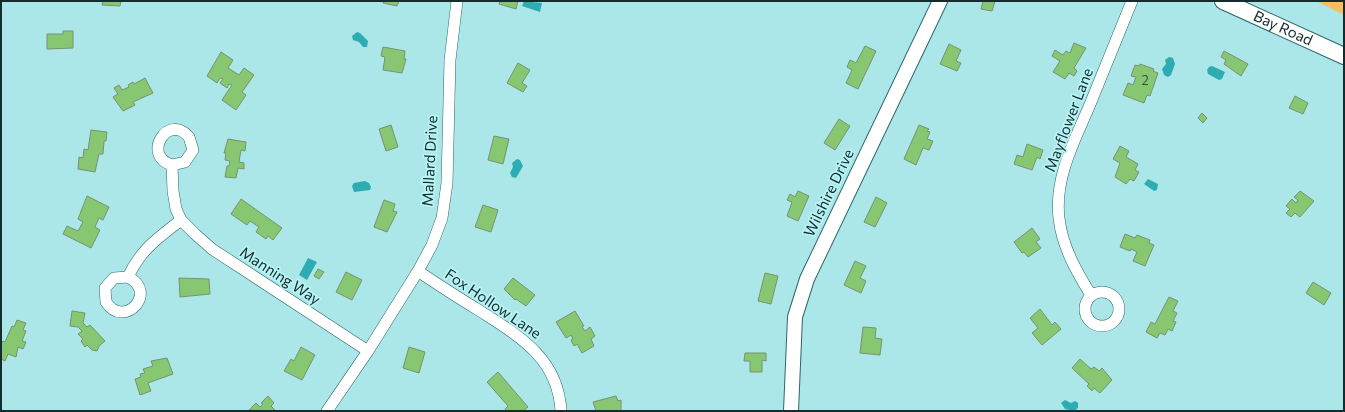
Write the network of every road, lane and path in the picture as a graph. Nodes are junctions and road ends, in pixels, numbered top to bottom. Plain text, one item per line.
1 (457, 1) edge
2 (940, 1) edge
3 (1132, 1) edge
4 (1223, 1) edge
5 (1344, 56) edge
6 (172, 165) dead end
7 (181, 220) junction
8 (418, 272) junction
9 (128, 277) dead end
10 (1091, 295) dead end
11 (368, 351) junction
12 (327, 411) edge
13 (561, 411) edge
14 (791, 411) edge

1 - 8 street, Mallard Drive
2 - 14 street, Wilshire Drive
3 - 10 street, Mayflower Lane
4 - 5 main road, Bay Road
6 - 7 street, Manning Way
7 - 9 street
7 - 11 street, Manning Way
8 - 11 street, Mallard Drive
8 - 13 street, Fox Hollow Lane
11 - 12 street, Mallard Drive

